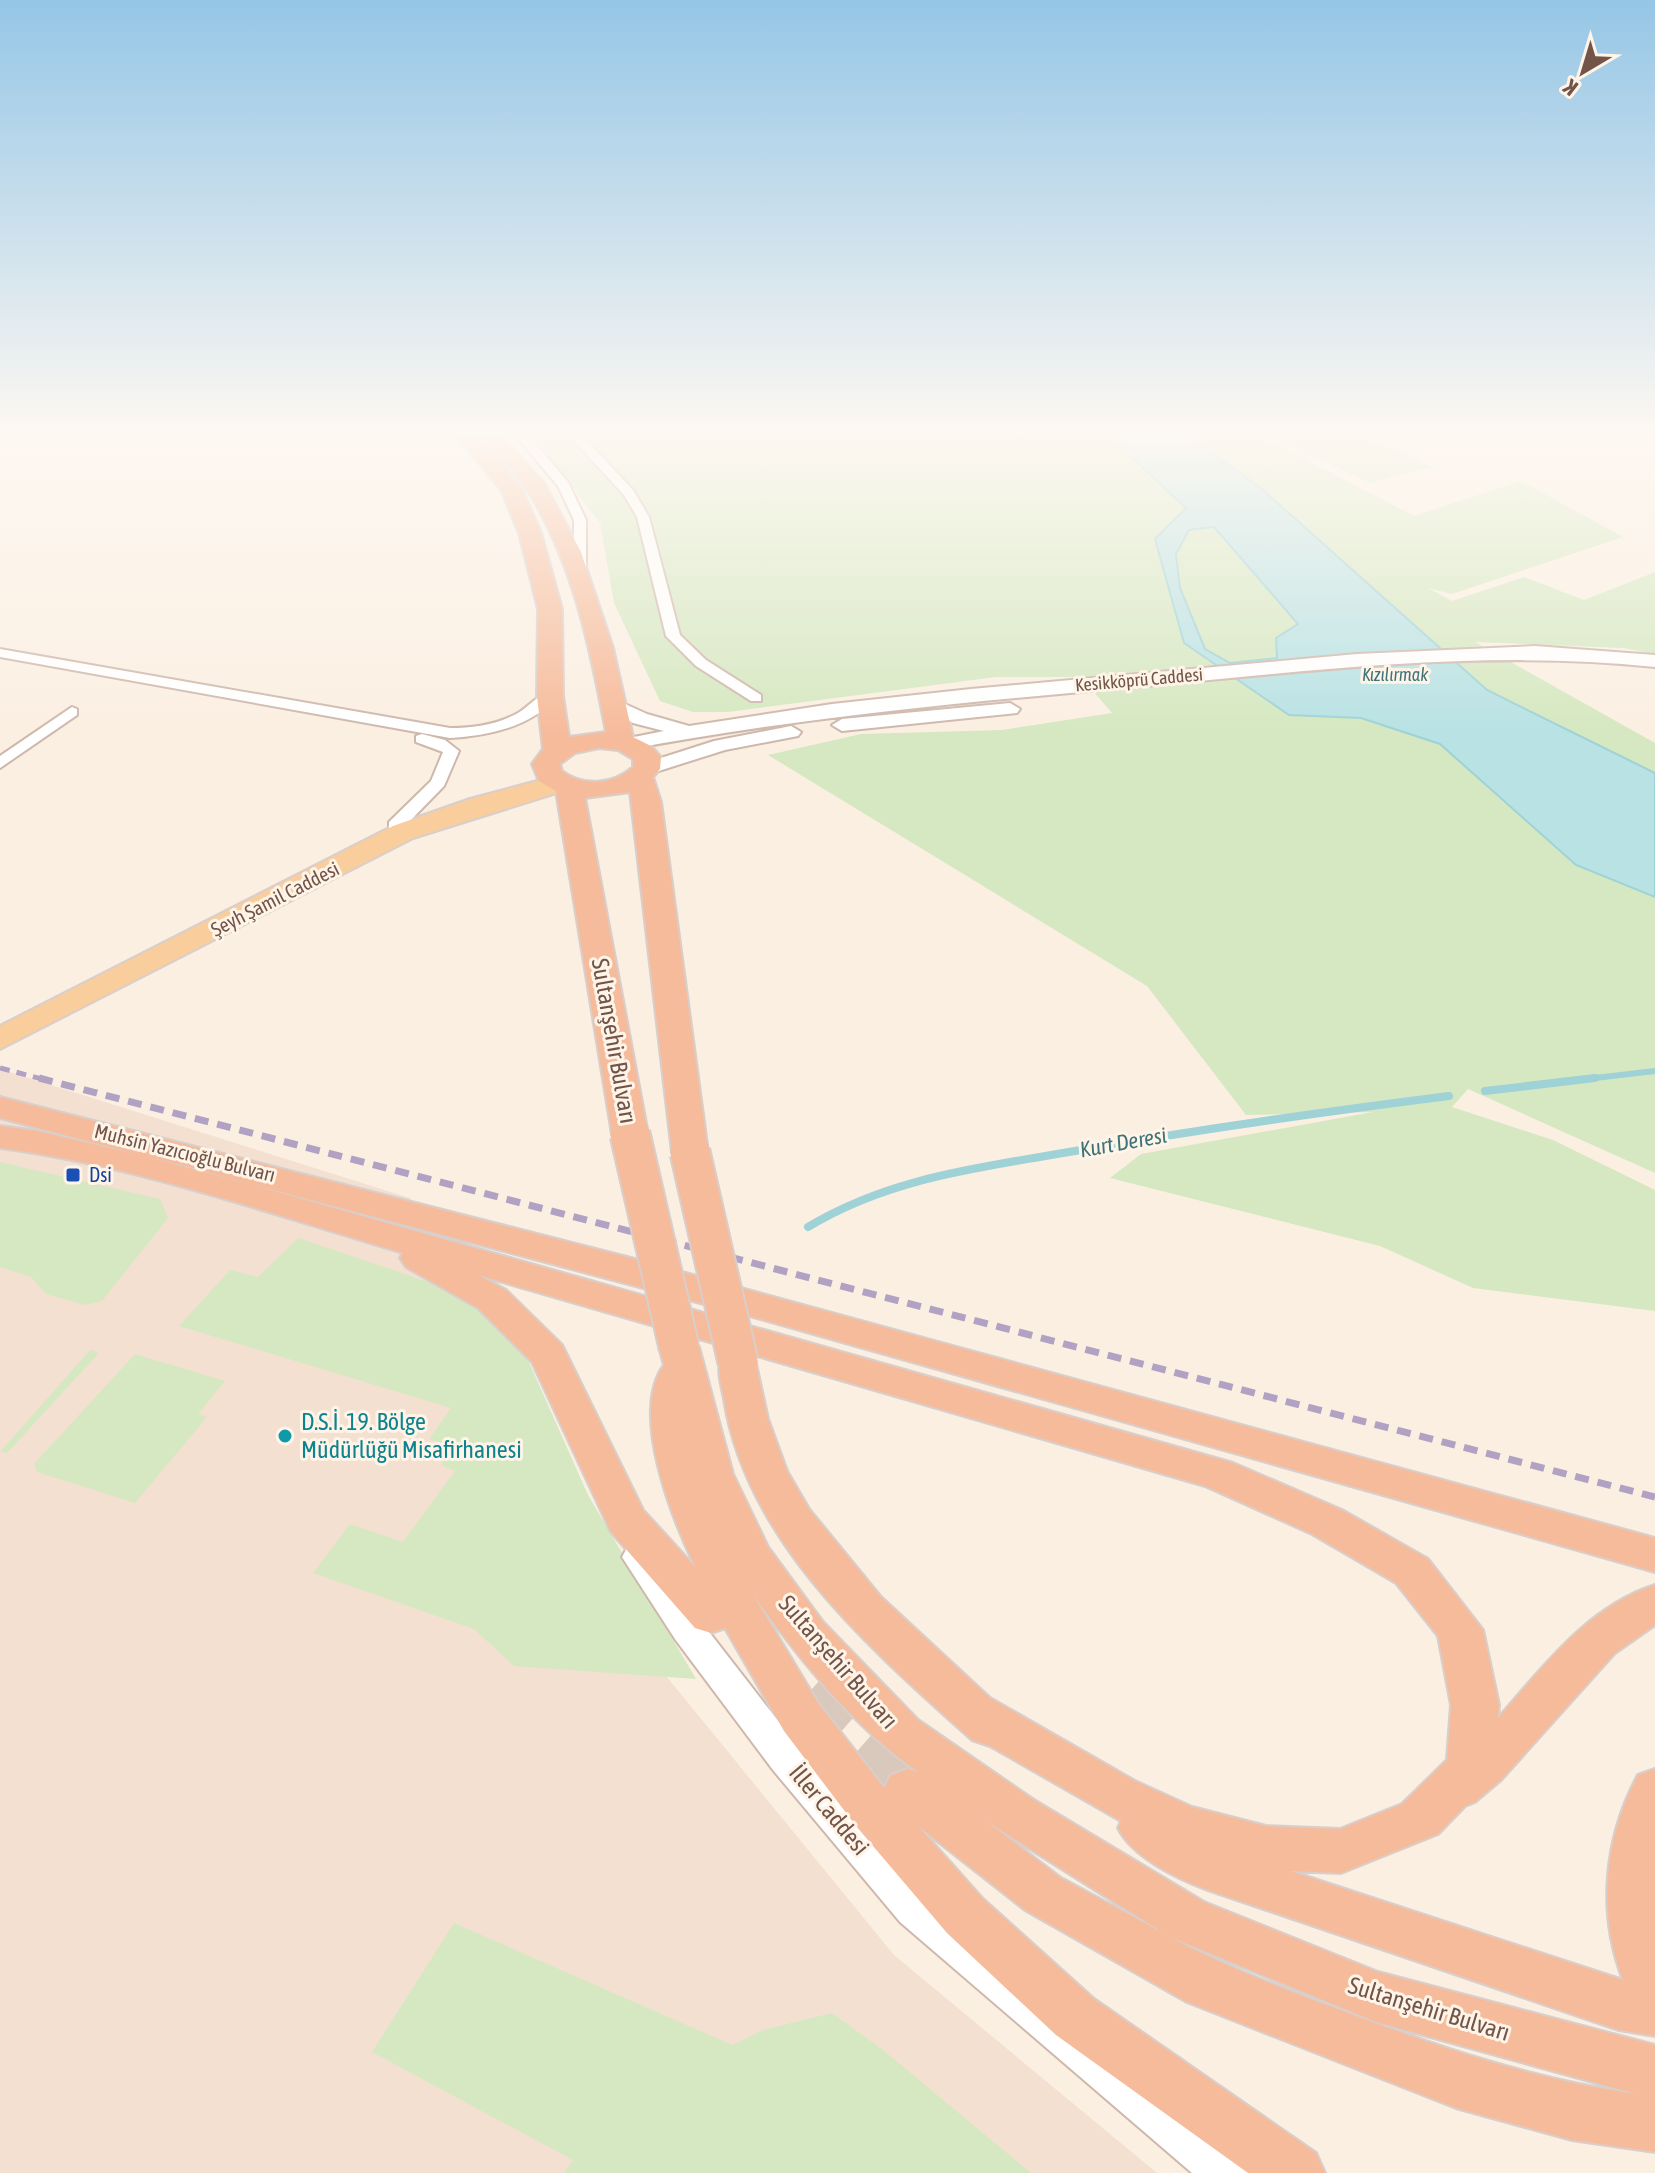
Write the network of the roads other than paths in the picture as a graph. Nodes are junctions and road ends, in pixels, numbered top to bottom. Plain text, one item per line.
1 (529, 531) edge
2 (560, 531) edge
3 (580, 531) edge
4 (647, 531) edge
5 (582, 591) junction
6 (0, 653) edge
7 (1655, 661) edge
8 (0, 666) edge
9 (1655, 674) edge
10 (550, 696) junction
11 (756, 698) dead end
12 (614, 705) junction
13 (72, 712) dead end
14 (703, 727) junction
15 (387, 728) junction
16 (624, 743) junction
17 (716, 747) junction
18 (0, 763) edge
19 (558, 771) junction
20 (644, 783) junction
21 (395, 826) junction
22 (52, 1007) junction
23 (0, 1024) edge
24 (0, 1039) edge
25 (0, 1107) edge
26 (0, 1137) edge
27 (360, 1211) junction
28 (679, 1347) junction
29 (548, 1355) junction
30 (1655, 1555) edge
31 (1655, 1603) edge
32 (711, 1615) dead end
33 (973, 1712) junction
34 (908, 1790) tunnel mouth
35 (1655, 1790) edge
36 (1433, 1806) junction
37 (1643, 2003) edge
38 (1650, 2071) edge
39 (1655, 2124) edge
40 (1227, 2173) edge
41 (1296, 2173) edge

1 - 10 highway, Sultanşehir Bulvarı
2 - 5 highway
3 - 5 street
4 - 11 street
5 - 12 highway
6 - 15 street
7 - 14 street, Kesikköprü Caddesi
8 - 15 street
9 - 17 street, Kesikköprü Caddesi
10 - 15 street
10 - 19 highway, Sultanşehir Bulvarı
12 - 14 street
12 - 16 highway
13 - 18 street
14 - 16 street, Kesikköprü Caddesi
15 - 21 street
16 - 19 highway
16 - 20 highway
17 - 20 street, Kesikköprü Caddesi
17 - 20 street
19 - 20 highway
19 - 21 main road, Şeyh Şamil Caddesi
19 - 22 main road, Şeyh Şamil Caddesi
19 - 28 highway, Sultanşehir Bulvarı, bridge
20 - 33 highway, bridge
21 - 22 main road, Şeyh Şamil Caddesi
22 - 23 main road, Şeyh Şamil Caddesi
22 - 24 main road, Şeyh Şamil Caddesi
25 - 27 highway, Muhsin Yazıcıoğlu Bulvarı
26 - 27 highway, Muhsin Yazıcıoğlu Bulvarı
27 - 29 highway
27 - 30 highway
27 - 36 highway
28 - 38 highway, Sultanşehir Bulvarı
28 - 41 highway
29 - 32 highway
29 - 40 street, İller Caddesi
31 - 36 highway
33 - 36 highway
33 - 37 highway
34 - 39 highway
35 - 37 highway

